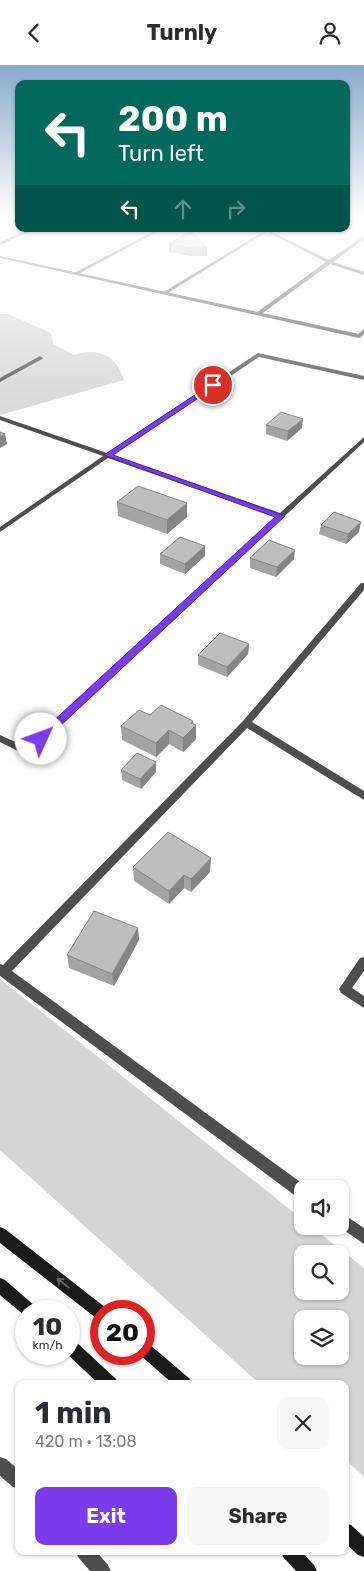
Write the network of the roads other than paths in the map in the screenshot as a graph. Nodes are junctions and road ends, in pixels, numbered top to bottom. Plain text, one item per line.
1 (139, 287) edge
2 (173, 287) edge
3 (294, 287) edge
4 (164, 293) junction
5 (258, 314) junction
6 (364, 331) edge
7 (40, 358) dead end
8 (364, 378) edge
9 (0, 380) edge
10 (0, 418) edge
11 (364, 439) edge
12 (107, 455) junction
13 (281, 516) junction
14 (0, 530) edge
15 (364, 585) edge
16 (246, 723) junction
17 (0, 738) edge
18 (364, 796) edge
19 (364, 962) edge
20 (2, 970) edge
21 (364, 1003) edge
22 (294, 1185) edge
23 (349, 1226) edge
24 (0, 1234) edge
25 (364, 1237) edge
26 (0, 1285) edge
27 (17, 1300) edge
28 (90, 1304) edge
29 (80, 1355) edge
30 (155, 1358) edge
31 (107, 1380) edge
32 (180, 1380) edge
33 (0, 1465) edge
34 (15, 1478) edge
35 (349, 1535) edge
36 (364, 1549) edge
37 (88, 1555) edge
38 (293, 1555) edge
39 (102, 1571) edge
40 (308, 1571) edge

1 - 4 street
2 - 4 street
3 - 5 street
4 - 5 street
5 - 6 street
7 - 9 street
8 - 12 street
10 - 12 street
11 - 13 street
12 - 13 street
12 - 14 street
13 - 17 street
15 - 16 street
16 - 18 street
16 - 20 street
19 - 21 street
20 - 22 street
23 - 25 street
28 -> 24 main road
26 - 27 main road
29 - 31 main road
30 - 32 main road
33 - 34 street
35 - 36 main road
37 - 39 street
38 - 40 main road

